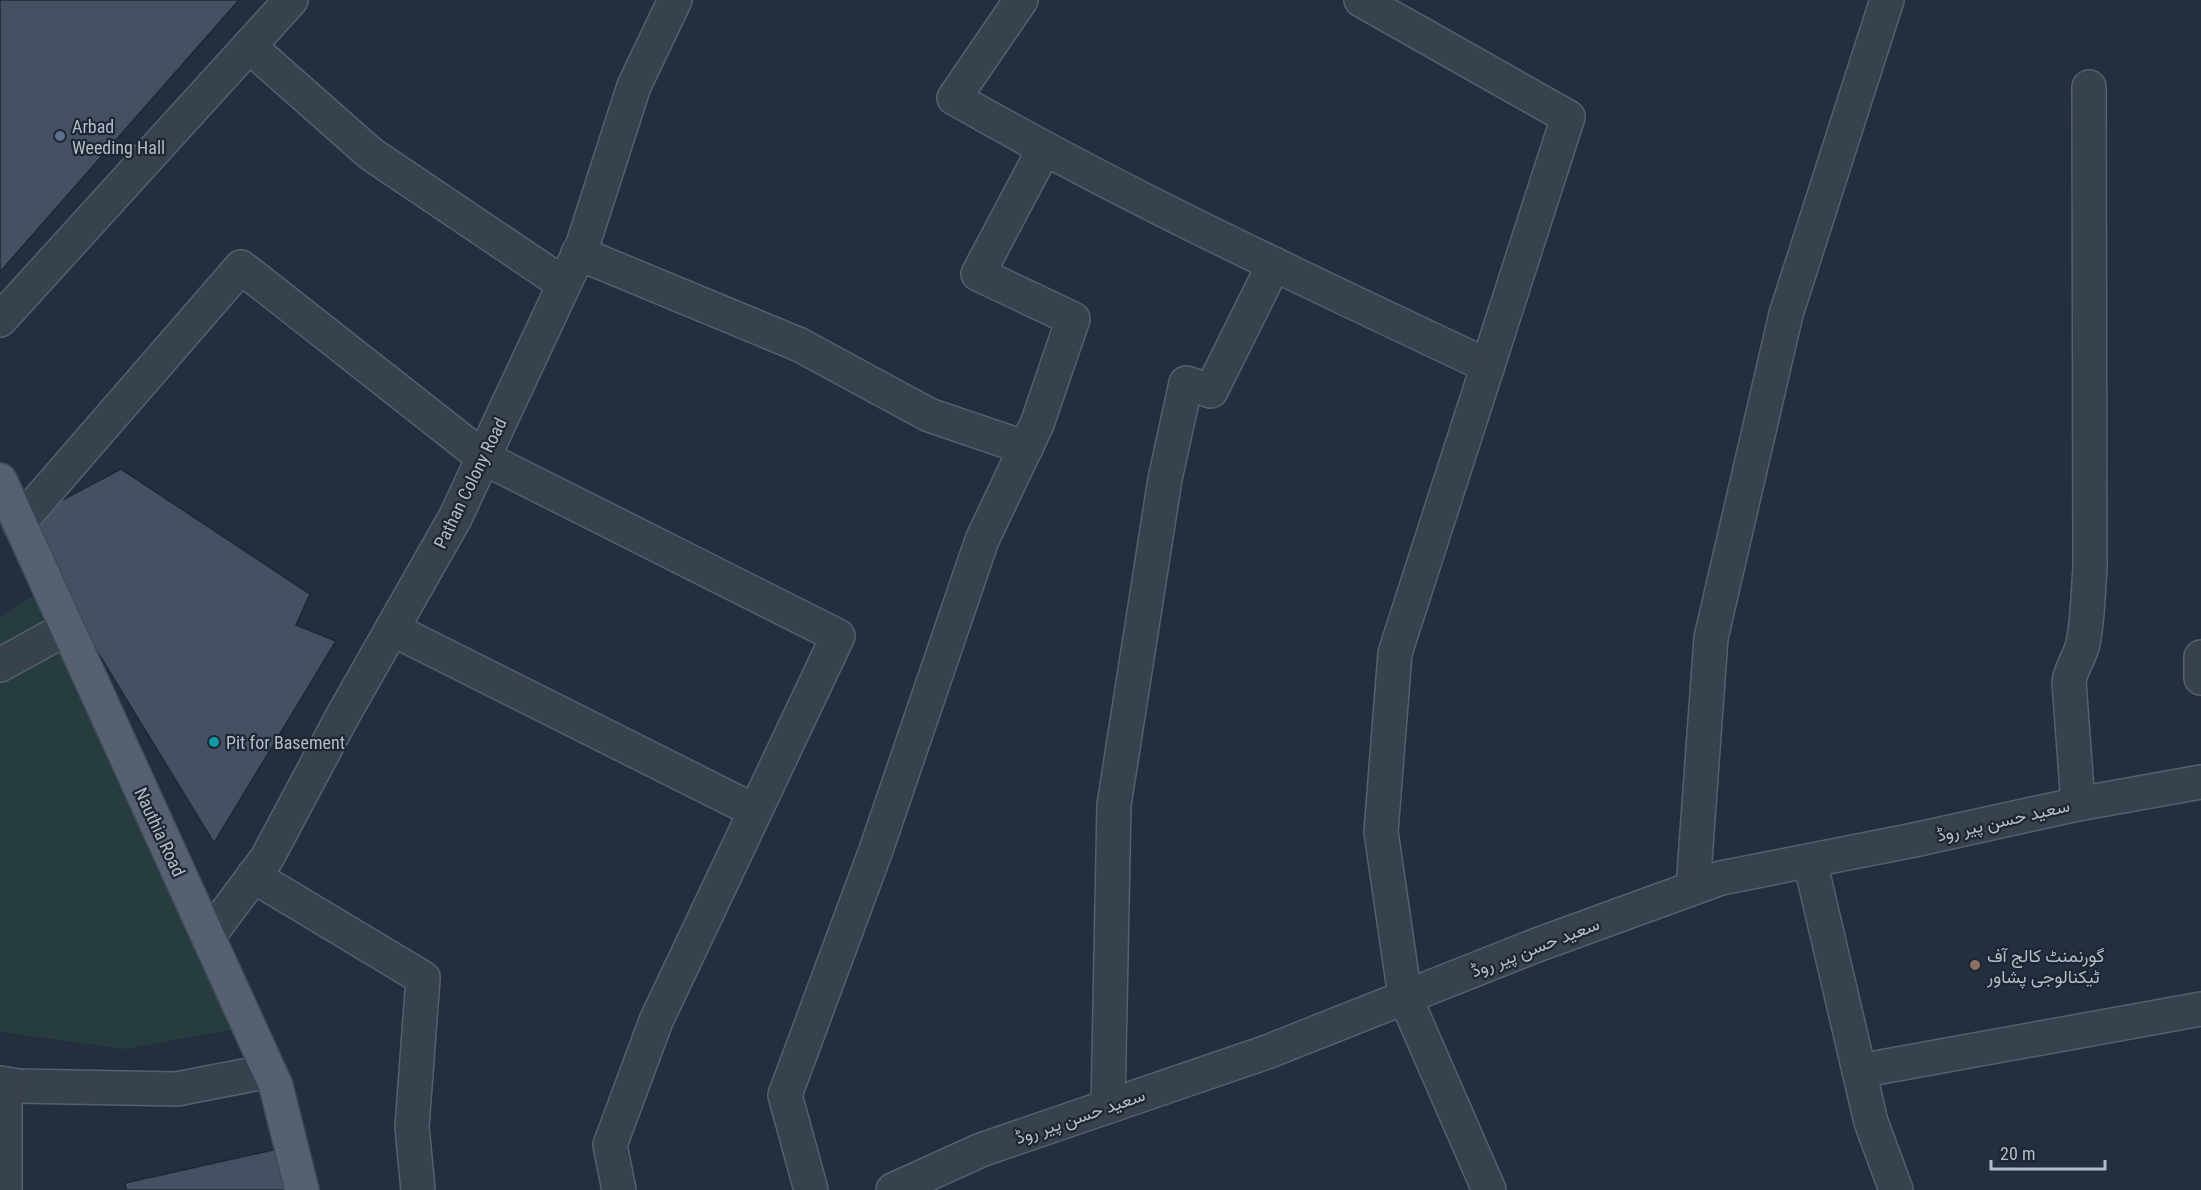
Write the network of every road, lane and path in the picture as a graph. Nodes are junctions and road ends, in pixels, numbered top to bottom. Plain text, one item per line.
1 (291, 0) edge
2 (675, 0) edge
3 (1021, 0) edge
4 (1887, 0) edge
5 (1380, 5) edge
6 (249, 46) junction
7 (2089, 87) dead end
8 (1044, 149) junction
9 (579, 253) junction
10 (1274, 264) junction
11 (564, 284) junction
12 (0, 320) edge
13 (1488, 366) junction
14 (1026, 448) junction
15 (483, 458) junction
16 (0, 480) edge
17 (20, 523) junction
18 (67, 628) junction
19 (392, 629) junction
20 (2201, 657) edge
21 (0, 665) edge
22 (2201, 678) edge
23 (2201, 782) edge
24 (2078, 804) junction
25 (755, 811) junction
26 (1810, 861) junction
27 (253, 876) junction
28 (1694, 888) junction
29 (208, 937) junction
30 (1405, 997) junction
31 (2201, 1009) edge
32 (269, 1071) junction
33 (1859, 1071) junction
34 (3, 1084) edge
35 (1108, 1106) junction
36 (5, 1190) edge
37 (302, 1190) edge
38 (418, 1190) edge
39 (619, 1190) edge
40 (811, 1190) edge
41 (892, 1190) edge
42 (1489, 1190) edge
43 (1896, 1190) edge

1 - 6 street
2 - 9 street, Pathan Colony Road
3 - 8 street
4 - 28 street
5 - 13 street
6 - 11 street
6 - 12 street
7 - 24 street
8 - 10 street
8 - 14 street
9 - 11 street, Pathan Colony Road
9 - 14 street
10 - 13 street
10 - 35 street
11 - 15 street, Pathan Colony Road
13 - 30 street
14 - 40 street
15 - 17 street
15 - 19 street, Pathan Colony Road
15 - 25 street
16 - 17 main road, Nauthia Road
17 - 18 main road, Nauthia Road
18 - 21 street
18 - 29 main road, Nauthia Road
19 - 25 street
19 - 27 street, Pathan Colony Road
20 - 22 street
23 - 24 street, سعید حسن پیر روڈ
24 - 26 street, سعید حسن پیر روڈ
25 - 39 street
26 - 28 street, سعید حسن پیر روڈ
26 - 33 street
27 - 29 street, Pathan Colony Road
27 - 38 street
28 - 30 street, سعید حسن پیر روڈ
29 - 32 main road, Nauthia Road
30 - 35 street, سعید حسن پیر روڈ
30 - 42 street
31 - 33 street
32 - 34 street
32 - 37 main road, Nauthia Road
33 - 43 street
34 - 36 street
35 - 41 street, سعید حسن پیر روڈ

